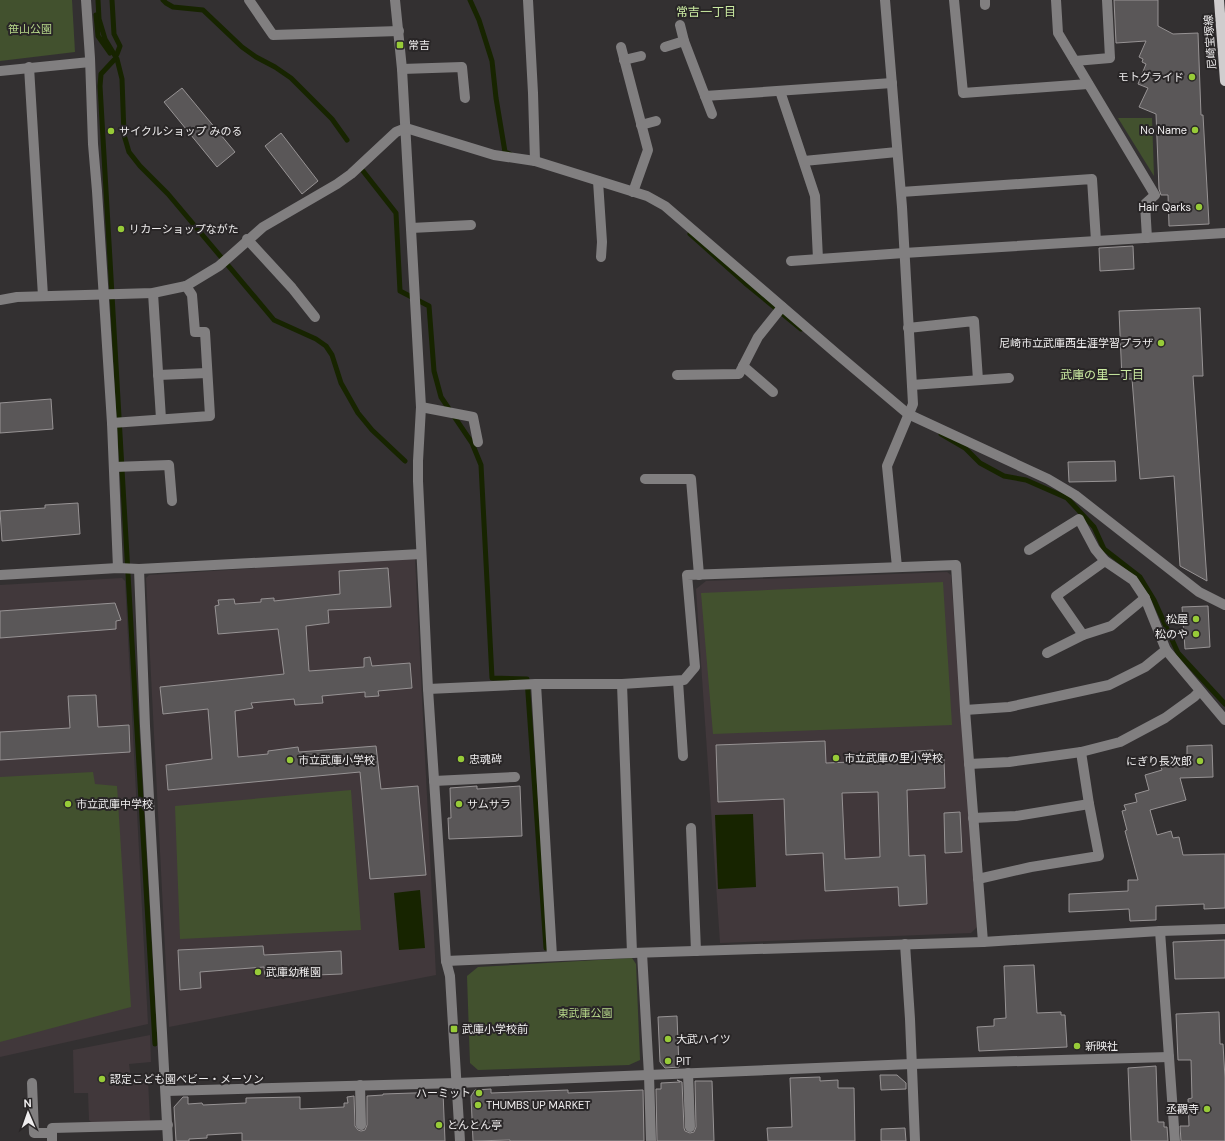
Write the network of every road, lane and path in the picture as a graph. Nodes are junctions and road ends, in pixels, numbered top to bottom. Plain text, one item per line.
1 (86, 0) edge
2 (249, 0) edge
3 (395, 0) edge
4 (528, 0) edge
5 (885, 0) edge
6 (954, 0) edge
7 (1056, 0) edge
8 (1107, 0) edge
9 (1219, 0) edge
10 (680, 25) dead end
11 (399, 31) junction
12 (684, 41) junction
13 (621, 47) dead end
14 (665, 47) dead end
15 (641, 56) dead end
16 (624, 60) junction
17 (1075, 61) junction
18 (90, 62) junction
19 (29, 67) junction
20 (402, 69) junction
21 (0, 71) edge
22 (1225, 82) edge
23 (892, 83) junction
24 (1088, 84) junction
25 (780, 91) junction
26 (706, 96) junction
27 (465, 98) dead end
28 (712, 114) dead end
29 (656, 121) dead end
30 (641, 125) junction
31 (406, 128) junction
32 (897, 152) junction
33 (535, 161) junction
34 (804, 161) junction
35 (598, 181) junction
36 (633, 192) junction
37 (901, 192) junction
38 (471, 225) dead end
39 (411, 228) junction
40 (1225, 233) edge
41 (1147, 238) junction
42 (248, 239) junction
43 (1096, 241) junction
44 (904, 253) junction
45 (601, 257) dead end
46 (818, 259) junction
47 (791, 261) dead end
48 (186, 286) junction
49 (153, 293) junction
50 (104, 295) junction
51 (43, 296) junction
52 (0, 300) edge
53 (782, 307) junction
54 (315, 317) dead end
55 (908, 328) junction
56 (743, 366) junction
57 (207, 373) junction
58 (677, 375) dead end
59 (158, 376) junction
60 (1009, 378) dead end
61 (978, 380) junction
62 (912, 385) junction
63 (773, 392) dead end
64 (421, 407) junction
65 (908, 414) junction
66 (161, 419) junction
67 (112, 423) junction
68 (478, 442) dead end
69 (114, 467) junction
70 (644, 479) dead end
71 (172, 501) dead end
72 (1029, 550) dead end
73 (421, 554) junction
74 (1105, 561) junction
75 (897, 567) junction
76 (118, 568) junction
77 (139, 569) junction
78 (0, 575) edge
79 (699, 575) junction
80 (1145, 598) junction
81 (1225, 605) edge
82 (1083, 635) junction
83 (1166, 650) junction
84 (1047, 653) dead end
85 (678, 680) junction
86 (536, 684) junction
87 (622, 684) junction
88 (428, 689) junction
89 (1200, 691) junction
90 (964, 710) junction
91 (1225, 720) edge
92 (1081, 752) junction
93 (683, 756) dead end
94 (969, 764) junction
95 (515, 777) dead end
96 (434, 781) junction
97 (1089, 804) junction
98 (973, 818) junction
99 (691, 828) dead end
100 (978, 879) junction
101 (1225, 929) edge
102 (1160, 931) junction
103 (983, 942) junction
104 (905, 944) junction
105 (696, 951) junction
106 (637, 953) junction
107 (552, 956) junction
108 (446, 961) junction
109 (1169, 1057) junction
110 (912, 1064) junction
111 (688, 1074) junction
112 (649, 1075) junction
113 (457, 1083) junction
114 (32, 1084) dead end
115 (360, 1085) junction
116 (166, 1091) junction
117 (168, 1125) junction
118 (361, 1125) dead end
119 (690, 1127) dead end
120 (52, 1137) edge
121 (168, 1141) edge
122 (460, 1141) edge
123 (651, 1141) edge
124 (915, 1141) edge
125 (1175, 1141) edge

1 - 18 street
2 - 11 street
3 - 11 street
4 - 33 street
5 - 23 street
6 - 24 street
7 - 17 street
8 - 17 street
9 - 22 main road, 尼崎宝塚線
10 - 12 street
11 - 20 street
12 - 14 street
12 - 26 street
13 - 16 street
15 - 16 street
16 - 30 street
17 - 24 street
18 - 19 street
18 - 50 street
19 - 21 street
19 - 51 street
20 - 27 street
20 - 31 street
23 - 25 street
23 - 32 street
24 - 41 street
25 - 26 street
25 - 34 street
26 - 28 street
29 - 30 street
30 - 36 street
31 - 33 street
31 - 39 street
31 - 42 street
32 - 34 street
32 - 37 street
33 - 35 street
34 - 46 street
35 - 36 street
35 - 45 street
36 - 53 street
37 - 43 street
37 - 44 street
38 - 39 street
39 - 64 street
40 - 41 street
41 - 43 street
42 - 48 street
42 - 54 street
43 - 44 street
44 - 46 street
44 - 55 street
46 - 47 street
48 - 49 street
48 - 57 street
49 - 50 street
49 - 59 street
50 - 51 street
50 - 67 street
51 - 52 street
53 - 56 street
53 - 65 street
55 - 61 street
55 - 62 street
56 - 58 street
56 - 63 street
57 - 59 street
57 - 66 street
59 - 66 street
60 - 61 street
61 - 62 street
62 - 65 street
64 - 68 street
64 - 73 street
65 - 75 street
65 - 81 street
66 - 67 street
67 - 69 street
69 - 71 street
69 - 76 street
70 - 79 street
72 - 74 street
73 - 77 street
73 - 88 street
74 - 80 street
74 - 82 street
75 - 79 street
75 - 90 street
76 - 77 street
76 - 78 street
77 - 116 street
79 - 85 street
80 - 82 street
80 - 83 street
82 - 84 street
83 - 89 street
83 - 90 street
85 - 87 street
85 - 93 street
86 - 87 street
86 - 88 street
86 - 107 street
87 - 106 street
88 - 96 street
89 - 91 street
89 - 92 street
90 - 94 street
92 - 94 street
92 - 97 street
94 - 98 street
95 - 96 street
96 - 108 street
97 - 98 street
97 - 100 street
98 - 100 street
99 - 105 street
100 - 103 street
101 - 102 street
102 - 103 street
102 - 109 street
103 - 104 street
104 - 105 street
104 - 110 street
105 - 106 street
106 - 107 street
106 - 112 street
107 - 108 street
108 - 113 street
109 - 110 street
109 - 125 street
110 - 111 street
110 - 124 street
111 - 112 street
111 - 119 street
112 - 113 street
112 - 123 street
113 - 115 street
113 - 122 street
114 - 120 street
115 - 116 street
115 - 118 street
116 - 117 street
117 - 120 street
117 - 121 street

